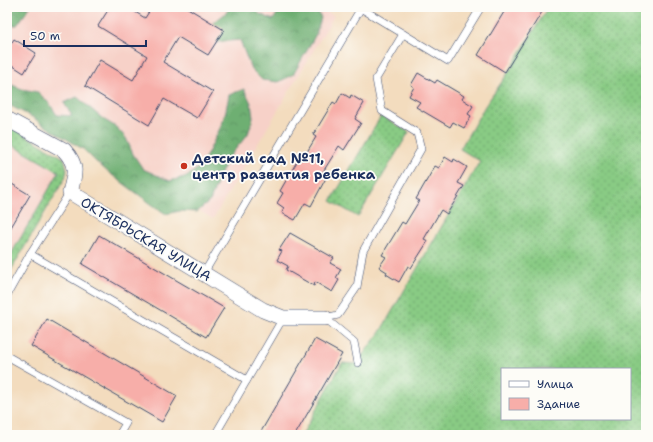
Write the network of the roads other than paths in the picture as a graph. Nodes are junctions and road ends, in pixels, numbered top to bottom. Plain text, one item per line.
1 (481, 7) edge
2 (360, 8) edge
3 (402, 34) junction
4 (7, 119) edge
5 (70, 192) junction
6 (30, 254) junction
7 (204, 273) junction
8 (7, 295) edge
9 (283, 318) junction
10 (325, 318) junction
11 (7, 356) edge
12 (358, 363) dead end
13 (247, 380) junction
14 (119, 435) edge
15 (215, 435) edge

1 - 3 lane
2 - 3 lane
2 - 7 lane
3 - 10 lane
4 - 5 street, ОКТЯБРЬСКАЯ УЛИЦА
5 - 6 lane
5 - 7 street, ОКТЯБРЬСКАЯ УЛИЦА
6 - 8 lane
6 - 13 lane
7 - 9 street, ОКТЯБРЬСКАЯ УЛИЦА
9 - 10 street, ОКТЯБРЬСКАЯ УЛИЦА
9 - 13 lane
10 - 12 lane
11 - 14 lane
13 - 15 lane

